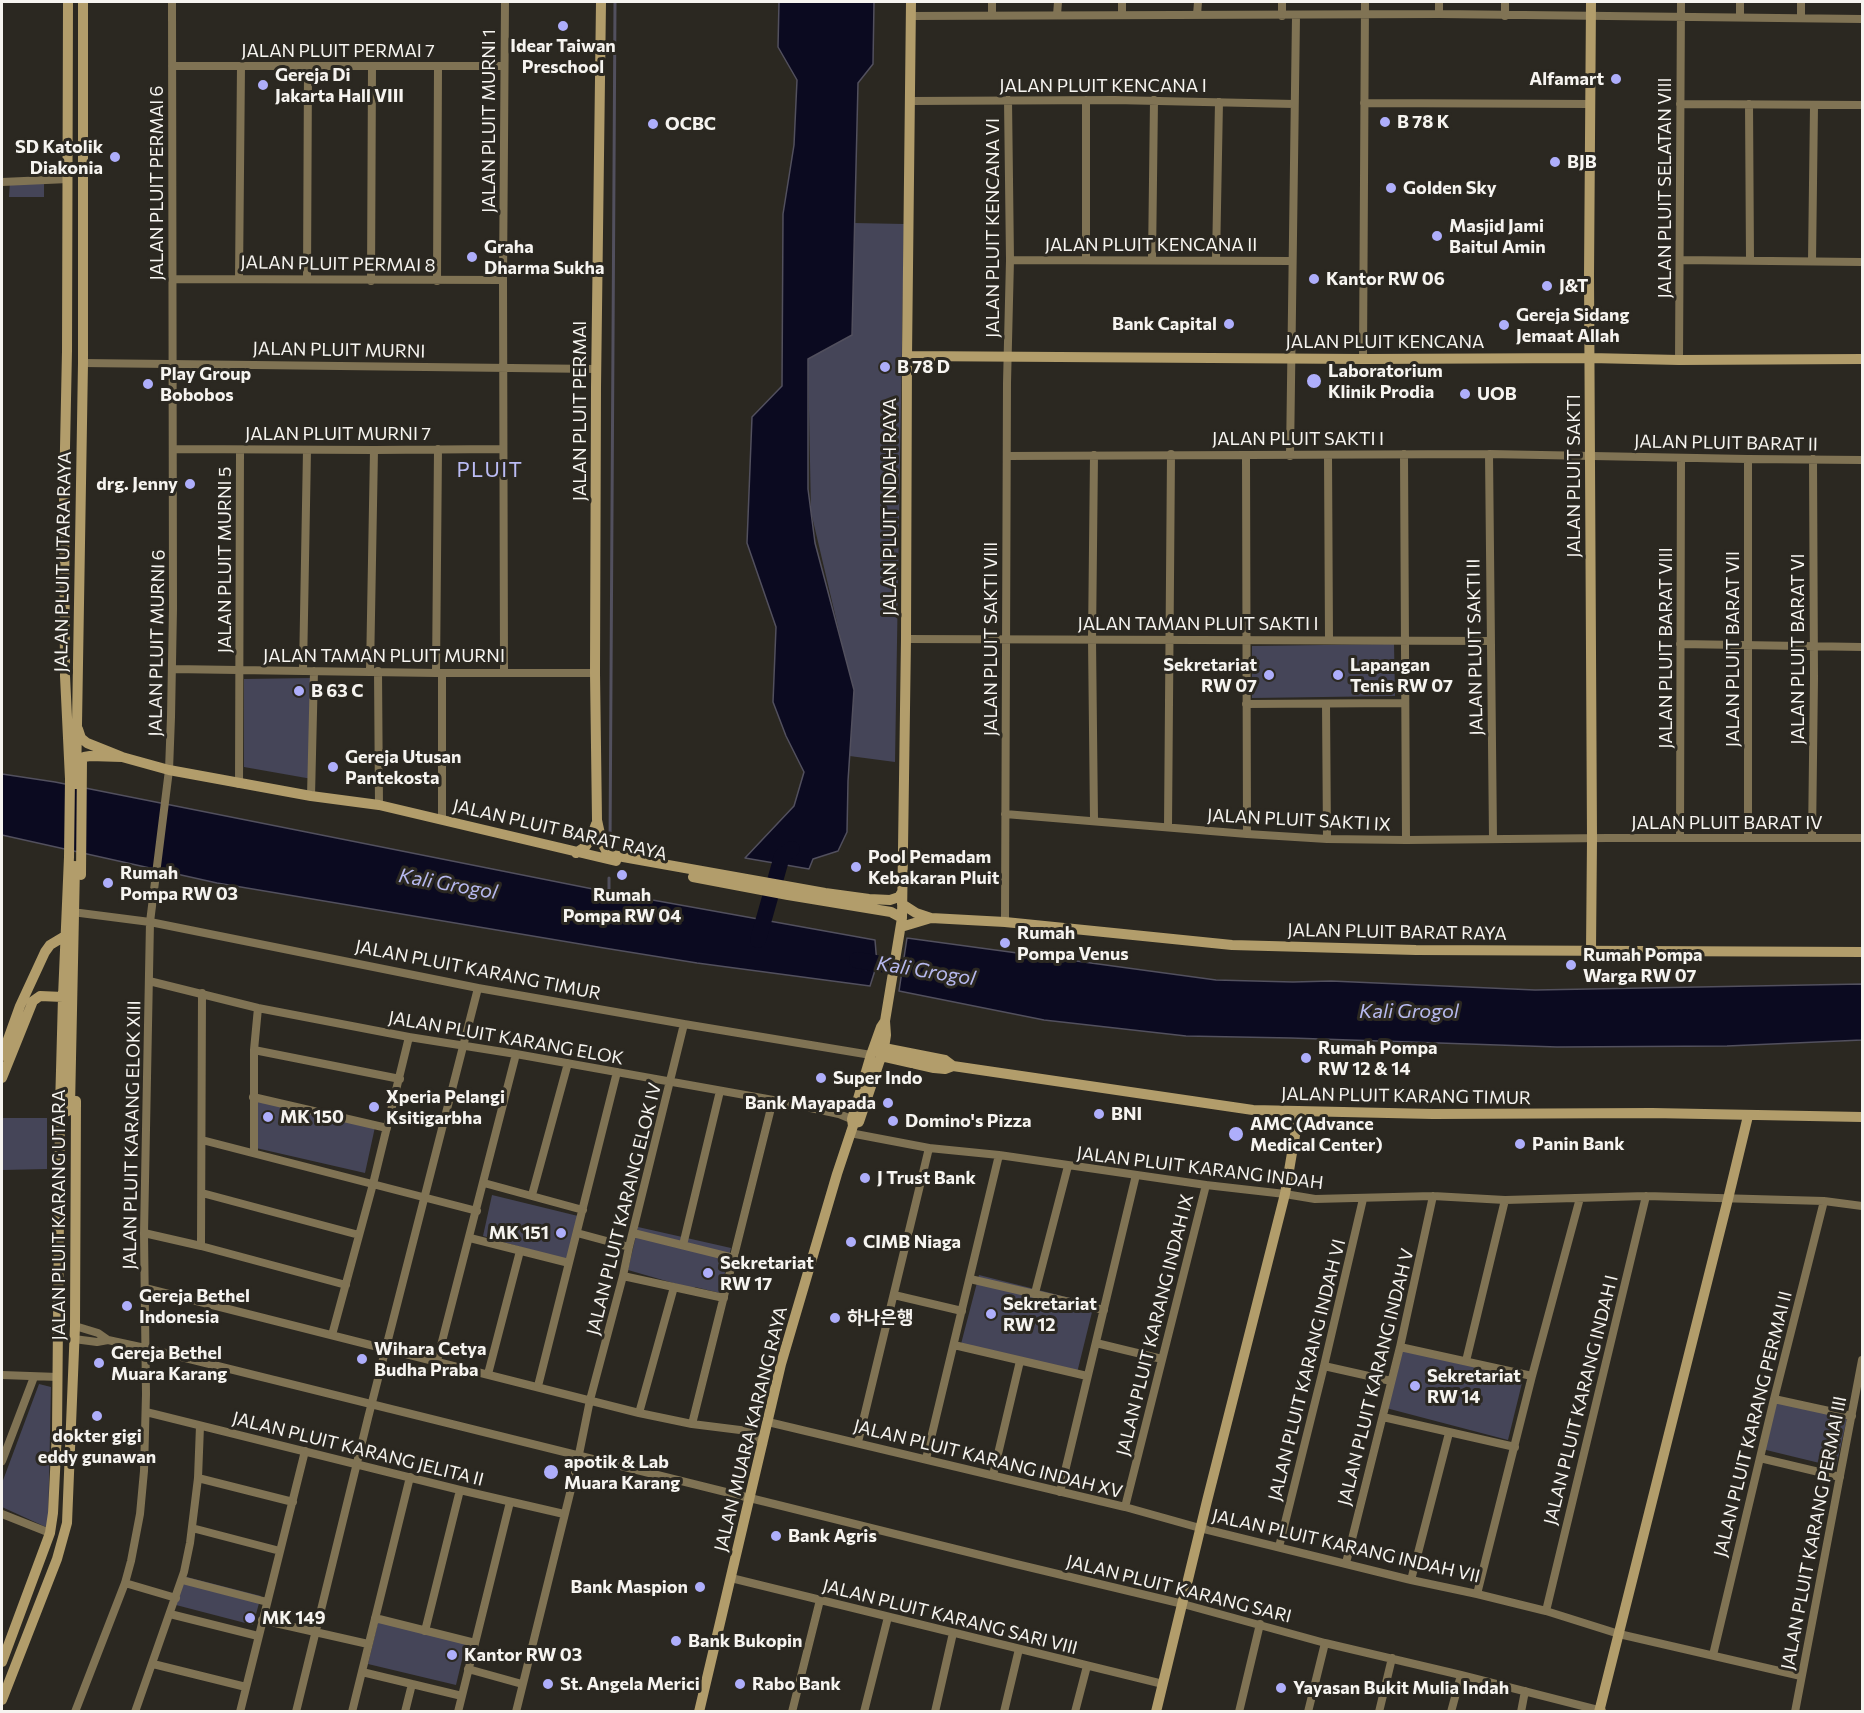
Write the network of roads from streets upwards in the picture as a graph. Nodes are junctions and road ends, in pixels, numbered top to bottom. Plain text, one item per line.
1 (69, 2) edge
2 (83, 2) edge
3 (172, 2) edge
4 (505, 2) edge
5 (601, 2) edge
6 (911, 2) edge
7 (992, 2) edge
8 (1058, 2) edge
9 (1122, 2) edge
10 (1198, 2) edge
11 (1282, 2) edge
12 (1365, 2) edge
13 (1439, 2) edge
14 (1505, 2) edge
15 (1591, 2) edge
16 (1681, 2) edge
17 (1740, 2) edge
18 (1801, 2) edge
19 (992, 15) junction
20 (1058, 15) junction
21 (1122, 15) junction
22 (1197, 15) junction
23 (1365, 15) junction
24 (1439, 15) junction
25 (911, 16) junction
26 (1282, 16) junction
27 (1296, 16) junction
28 (1505, 16) junction
29 (1681, 16) junction
30 (1740, 16) junction
31 (1591, 17) junction
32 (1801, 17) junction
33 (1863, 19) edge
34 (172, 66) junction
35 (241, 66) junction
36 (308, 66) junction
37 (372, 66) junction
38 (503, 66) junction
39 (438, 67) junction
40 (1008, 100) junction
41 (1086, 100) junction
42 (1154, 100) junction
43 (911, 101) junction
44 (1219, 102) junction
45 (1364, 103) junction
46 (1294, 104) junction
47 (1590, 104) junction
48 (1680, 104) junction
49 (1749, 104) junction
50 (1863, 105) edge
51 (1814, 106) junction
52 (68, 179) junction
53 (2, 182) edge
54 (1086, 259) junction
55 (1010, 260) junction
56 (1152, 260) junction
57 (1216, 260) junction
58 (1292, 261) junction
59 (1680, 261) junction
60 (1749, 261) junction
61 (1812, 261) junction
62 (1863, 262) edge
63 (239, 278) junction
64 (172, 279) junction
65 (307, 279) junction
66 (502, 280) junction
67 (371, 281) junction
68 (437, 281) junction
69 (67, 356) junction
70 (907, 356) junction
71 (1008, 357) junction
72 (1290, 358) junction
73 (1590, 358) junction
74 (82, 359) junction
75 (1363, 359) junction
76 (1863, 359) edge
77 (1679, 360) junction
78 (173, 364) junction
79 (504, 367) junction
80 (596, 369) junction
81 (173, 448) junction
82 (438, 449) junction
83 (503, 449) junction
84 (240, 450) junction
85 (307, 450) junction
86 (374, 450) junction
87 (1171, 454) junction
88 (1404, 454) junction
89 (1489, 454) junction
90 (1094, 455) junction
91 (1246, 455) junction
92 (1328, 455) junction
93 (1007, 456) junction
94 (1290, 456) junction
95 (1590, 457) junction
96 (1681, 458) junction
97 (1748, 459) junction
98 (1813, 459) junction
99 (1863, 460) edge
100 (64, 496) junction
101 (80, 497) junction
102 (906, 639) junction
103 (1007, 639) junction
104 (1092, 639) junction
105 (1170, 639) junction
106 (1246, 640) junction
107 (1329, 640) junction
108 (1405, 640) junction
109 (1490, 640) junction
110 (1680, 644) junction
111 (1747, 645) junction
112 (1813, 645) junction
113 (1863, 646) edge
114 (172, 669) junction
115 (240, 671) junction
116 (303, 671) junction
117 (314, 671) junction
118 (374, 671) junction
119 (504, 672) junction
120 (439, 673) junction
121 (595, 673) junction
122 (1405, 703) junction
123 (1246, 704) junction
124 (1326, 704) junction
125 (78, 728) junction
126 (122, 757) junction
127 (169, 770) junction
128 (75, 780) junction
129 (239, 784) junction
130 (311, 796) junction
131 (379, 805) junction
132 (1005, 814) junction
133 (442, 820) junction
134 (597, 820) junction
135 (1094, 820) junction
136 (1168, 827) junction
137 (1247, 834) junction
138 (1326, 838) junction
139 (1680, 838) junction
140 (1748, 838) junction
141 (1812, 838) junction
142 (1863, 838) edge
143 (1492, 839) junction
144 (1592, 839) junction
145 (1406, 840) junction
146 (576, 853) junction
147 (78, 866) junction
148 (902, 892) junction
149 (824, 897) junction
150 (863, 903) junction
151 (902, 904) junction
152 (80, 913) junction
153 (932, 918) junction
154 (150, 921) junction
155 (1005, 922) junction
156 (900, 928) junction
157 (65, 936) junction
158 (1591, 950) junction
159 (1863, 952) edge
160 (149, 981) junction
161 (478, 988) junction
162 (202, 993) junction
163 (63, 997) junction
164 (258, 1008) junction
165 (886, 1016) joint
166 (684, 1024) junction
167 (409, 1037) junction
168 (464, 1045) junction
169 (254, 1050) junction
170 (879, 1053) junction
171 (516, 1054) junction
172 (2, 1056) edge
173 (568, 1063) junction
174 (616, 1072) junction
175 (2, 1078) edge
176 (400, 1079) junction
177 (671, 1081) junction
178 (720, 1091) junction
179 (253, 1097) junction
180 (773, 1100) junction
181 (60, 1107) junction
182 (1299, 1112) junction
183 (1748, 1116) junction
184 (1863, 1117) edge
185 (75, 1122) junction
186 (854, 1124) junction
187 (387, 1128) junction
188 (60, 1132) junction
189 (202, 1140) junction
190 (929, 1148) junction
191 (254, 1153) junction
192 (999, 1155) junction
193 (1068, 1166) junction
194 (1136, 1175) junction
195 (484, 1183) junction
196 (373, 1185) junction
197 (1206, 1185) junction
198 (202, 1193) junction
199 (1285, 1194) junction
200 (532, 1195) junction
201 (1646, 1196) junction
202 (425, 1197) junction
203 (1433, 1197) junction
204 (1580, 1198) junction
205 (1363, 1199) junction
206 (1728, 1199) junction
207 (1505, 1200) junction
208 (1824, 1201) junction
209 (1863, 1206) edge
210 (583, 1210) junction
211 (477, 1211) junction
212 (144, 1233) junction
213 (577, 1233) junction
214 (633, 1233) junction
215 (359, 1234) junction
216 (470, 1238) junction
217 (683, 1245) junction
218 (201, 1246) junction
219 (629, 1247) junction
220 (520, 1251) junction
221 (58, 1257) junction
222 (734, 1258) junction
223 (569, 1263) junction
224 (75, 1274) junction
225 (623, 1276) junction
226 (970, 1279) junction
227 (346, 1285) junction
228 (674, 1287) junction
229 (145, 1288) junction
230 (1035, 1293) junction
231 (894, 1295) junction
232 (724, 1298) junction
233 (1104, 1310) junction
234 (962, 1311) junction
235 (75, 1326) junction
236 (332, 1335) junction
237 (74, 1339) junction
238 (108, 1340) junction
239 (1096, 1343) junction
240 (954, 1345) junction
241 (1400, 1347) junction
242 (144, 1348) junction
243 (386, 1349) junction
244 (1162, 1359) junction
245 (1863, 1360) edge
246 (437, 1361) junction
247 (1020, 1361) junction
248 (1466, 1361) junction
249 (1324, 1366) junction
250 (488, 1374) junction
251 (2, 1375) edge
252 (1087, 1376) junction
253 (1532, 1376) junction
254 (34, 1377) junction
255 (58, 1377) junction
256 (1391, 1381) junction
257 (538, 1386) junction
258 (1774, 1399) junction
259 (590, 1400) junction
260 (371, 1404) junction
261 (146, 1412) junction
262 (639, 1413) junction
263 (1852, 1416) junction
264 (1383, 1417) junction
265 (768, 1422) junction
266 (692, 1424) junction
267 (200, 1426) junction
268 (1449, 1433) junction
269 (858, 1442) junction
270 (763, 1444) junction
271 (1515, 1448) junction
272 (305, 1451) junction
273 (579, 1456) junction
274 (1760, 1458) junction
275 (926, 1459) junction
276 (2, 1461) edge
277 (356, 1464) junction
278 (993, 1475) junction
279 (410, 1477) junction
280 (1840, 1477) junction
281 (198, 1478) junction
282 (460, 1490) junction
283 (1060, 1492) junction
284 (750, 1498) junction
285 (293, 1502) junction
286 (510, 1502) junction
287 (1125, 1507) junction
288 (2, 1514) edge
289 (564, 1514) junction
290 (192, 1528) junction
291 (1200, 1528) junction
292 (50, 1533) junction
293 (1279, 1547) junction
294 (280, 1551) junction
295 (1346, 1563) junction
296 (730, 1578) junction
297 (182, 1580) junction
298 (1411, 1580) junction
299 (125, 1583) junction
300 (1477, 1594) junction
301 (176, 1598) junction
302 (820, 1600) junction
303 (267, 1602) junction
304 (1183, 1604) junction
305 (1546, 1611) junction
306 (170, 1614) junction
307 (888, 1617) junction
308 (375, 1618) junction
309 (262, 1620) junction
310 (1260, 1624) junction
311 (425, 1631) junction
312 (315, 1632) junction
313 (953, 1633) junction
314 (1619, 1634) junction
315 (258, 1636) junction
316 (10, 1640) junction
317 (1325, 1642) junction
318 (475, 1643) junction
319 (368, 1644) junction
320 (23, 1645) junction
321 (1019, 1649) junction
322 (1713, 1655) junction
323 (1392, 1658) junction
324 (2, 1662) edge
325 (153, 1664) junction
326 (1087, 1666) junction
327 (468, 1670) junction
328 (362, 1672) junction
329 (1461, 1675) junction
330 (1801, 1676) junction
331 (412, 1684) junction
332 (522, 1684) junction
333 (1163, 1684) junction
334 (246, 1686) junction
335 (1525, 1691) junction
336 (462, 1696) junction
337 (2, 1701) edge
338 (1600, 1711) edge
339 (75, 1712) edge
340 (135, 1712) edge
341 (240, 1712) edge
342 (296, 1712) edge
343 (352, 1712) edge
344 (405, 1712) edge
345 (458, 1712) edge
346 (516, 1712) edge
347 (699, 1712) edge
348 (792, 1712) edge
349 (864, 1712) edge
350 (935, 1712) edge
351 (1004, 1712) edge
352 (1076, 1712) edge
353 (1156, 1712) edge
354 (1239, 1712) edge
355 (1308, 1712) edge
356 (1379, 1712) edge
357 (1451, 1712) edge
358 (1521, 1712) edge
359 (1795, 1712) edge

1 - 52 street, JALAN PLUIT UTARA RAYA
2 - 74 street, JALAN PLUIT UTARA RAYA
3 - 34 street, JALAN PLUIT PERMAI 6
4 - 38 street, JALAN PLUIT MURNI 1
5 - 80 street, JALAN PLUIT PERMAI
6 - 25 street, JALAN PLUIT INDAH RAYA
7 - 19 street
8 - 20 street
9 - 21 street
10 - 22 street
11 - 26 street
12 - 23 street
13 - 24 street
14 - 28 street
15 - 31 street, JALAN PLUIT SAKTI
16 - 29 street, JALAN PLUIT SELATAN VIII
17 - 30 street
18 - 32 street
19 - 20 street
19 - 25 street
20 - 21 street
21 - 22 street
22 - 26 street
23 - 24 street
23 - 27 street
23 - 45 street
24 - 28 street
25 - 43 street, JALAN PLUIT INDAH RAYA
26 - 27 street
27 - 46 street
28 - 31 street
29 - 30 street
29 - 31 street
29 - 48 street, JALAN PLUIT SELATAN VIII
30 - 32 street
31 - 47 street, JALAN PLUIT SAKTI
32 - 33 street
34 - 35 street, JALAN PLUIT PERMAI 7
34 - 64 street, JALAN PLUIT PERMAI 6
35 - 36 street, JALAN PLUIT PERMAI 7
35 - 63 street
36 - 37 street, JALAN PLUIT PERMAI 7
36 - 65 street
37 - 39 street, JALAN PLUIT PERMAI 7
37 - 67 street
38 - 39 street, JALAN PLUIT PERMAI 7
38 - 66 street, JALAN PLUIT MURNI 1
39 - 68 street
40 - 41 street, JALAN PLUIT KENCANA I
40 - 43 street, JALAN PLUIT KENCANA I
40 - 55 street, JALAN PLUIT KENCANA VI
41 - 42 street, JALAN PLUIT KENCANA I
41 - 54 street
42 - 44 street, JALAN PLUIT KENCANA I
42 - 56 street
43 - 70 street, JALAN PLUIT INDAH RAYA
44 - 46 street, JALAN PLUIT KENCANA I
44 - 57 street
45 - 47 street
45 - 75 street
46 - 58 street
47 - 73 street, JALAN PLUIT SAKTI
48 - 49 street
48 - 59 street, JALAN PLUIT SELATAN VIII
49 - 51 street
49 - 60 street
50 - 51 street
51 - 61 street
52 - 53 street
52 - 69 street, JALAN PLUIT UTARA RAYA
54 - 55 street, JALAN PLUIT KENCANA II
54 - 56 street, JALAN PLUIT KENCANA II
55 - 71 street, JALAN PLUIT KENCANA VI
56 - 57 street, JALAN PLUIT KENCANA II
57 - 58 street, JALAN PLUIT KENCANA II
58 - 72 street
59 - 60 street
59 - 77 street, JALAN PLUIT SELATAN VIII
60 - 61 street
61 - 62 street
63 - 64 street, JALAN PLUIT PERMAI 8
63 - 65 street, JALAN PLUIT PERMAI 8
64 - 78 street, JALAN PLUIT PERMAI 6
65 - 67 street, JALAN PLUIT PERMAI 8
66 - 68 street, JALAN PLUIT PERMAI 8
66 - 79 street, JALAN PLUIT MURNI 1
67 - 68 street, JALAN PLUIT PERMAI 8
69 - 74 street
69 - 100 street, JALAN PLUIT UTARA RAYA
70 - 71 street, JALAN PLUIT KENCANA
70 - 102 street, JALAN PLUIT INDAH RAYA
71 - 72 street, JALAN PLUIT KENCANA
71 - 93 street, JALAN PLUIT SAKTI VIII
72 - 75 street, JALAN PLUIT KENCANA
72 - 94 street
73 - 75 street, JALAN PLUIT KENCANA
73 - 77 street, JALAN PLUIT KENCANA
73 - 95 street, JALAN PLUIT SAKTI
74 - 78 street, JALAN PLUIT MURNI
74 - 101 street, JALAN PLUIT UTARA RAYA
76 - 77 street, JALAN PLUIT KENCANA
78 - 79 street, JALAN PLUIT MURNI
78 - 81 street, JALAN PLUIT MURNI 6
79 - 80 street, JALAN PLUIT MURNI
79 - 83 street, JALAN PLUIT MURNI 1
80 - 121 street, JALAN PLUIT PERMAI
81 - 84 street, JALAN PLUIT MURNI 7
81 - 114 street, JALAN PLUIT MURNI 6
82 - 83 street, JALAN PLUIT MURNI 7
82 - 86 street, JALAN PLUIT MURNI 7
82 - 120 street
83 - 119 street, JALAN PLUIT MURNI 1
84 - 85 street, JALAN PLUIT MURNI 7
84 - 115 street, JALAN PLUIT MURNI 5
85 - 86 street, JALAN PLUIT MURNI 7
85 - 116 street
86 - 118 street
87 - 90 street, JALAN PLUIT SAKTI I
87 - 91 street, JALAN PLUIT SAKTI I
87 - 105 street
88 - 89 street, JALAN PLUIT SAKTI I
88 - 92 street, JALAN PLUIT SAKTI I
88 - 108 street
89 - 95 street, JALAN PLUIT SAKTI I
89 - 109 street, JALAN PLUIT SAKTI II
90 - 93 street, JALAN PLUIT SAKTI I
90 - 104 street
91 - 94 street, JALAN PLUIT SAKTI I
91 - 106 street
92 - 94 street, JALAN PLUIT SAKTI I
92 - 107 street
93 - 103 street, JALAN PLUIT SAKTI VIII
95 - 96 street, JALAN PLUIT BARAT II
95 - 144 street, JALAN PLUIT SAKTI
96 - 97 street, JALAN PLUIT BARAT II
96 - 110 street, JALAN PLUIT BARAT VIII
97 - 98 street, JALAN PLUIT BARAT II
97 - 111 street, JALAN PLUIT BARAT VII
98 - 99 street, JALAN PLUIT BARAT II
98 - 112 street, JALAN PLUIT BARAT VI
100 - 101 street
100 - 128 street, JALAN PLUIT UTARA RAYA
101 - 125 street, JALAN PLUIT UTARA RAYA
102 - 103 street, JALAN TAMAN PLUIT SAKTI I
102 - 148 street, JALAN PLUIT INDAH RAYA
103 - 104 street, JALAN TAMAN PLUIT SAKTI I
103 - 132 street, JALAN PLUIT SAKTI VIII
104 - 105 street, JALAN TAMAN PLUIT SAKTI I
104 - 135 street
105 - 106 street, JALAN TAMAN PLUIT SAKTI I
105 - 136 street
106 - 107 street, JALAN TAMAN PLUIT SAKTI I
106 - 123 street
107 - 108 street, JALAN TAMAN PLUIT SAKTI I
108 - 109 street, JALAN TAMAN PLUIT SAKTI I
108 - 122 street
109 - 143 street, JALAN PLUIT SAKTI II
110 - 111 street
110 - 139 street, JALAN PLUIT BARAT VIII
111 - 112 street
111 - 140 street, JALAN PLUIT BARAT VII
112 - 113 street
112 - 141 street, JALAN PLUIT BARAT VI
114 - 115 street, JALAN TAMAN PLUIT MURNI
114 - 127 street, JALAN PLUIT MURNI 6
115 - 116 street, JALAN TAMAN PLUIT MURNI
115 - 129 street, JALAN PLUIT MURNI 5
116 - 117 street, JALAN TAMAN PLUIT MURNI
117 - 118 street, JALAN TAMAN PLUIT MURNI
117 - 130 street
118 - 120 street, JALAN TAMAN PLUIT MURNI
118 - 131 street
119 - 120 street, JALAN TAMAN PLUIT MURNI
119 - 121 street, JALAN TAMAN PLUIT MURNI
120 - 133 street
121 - 134 street, JALAN PLUIT PERMAI
122 - 124 street
122 - 145 street
123 - 124 street
123 - 137 street
124 - 138 street
125 - 126 street, JALAN PLUIT BARAT RAYA
125 - 128 street, JALAN PLUIT UTARA RAYA
126 - 127 street, JALAN PLUIT BARAT RAYA
126 - 128 street
127 - 129 street, JALAN PLUIT BARAT RAYA
127 - 154 street, JALAN PLUIT MURNI 6
128 - 147 street, JALAN PLUIT UTARA RAYA
128 - 157 street, JALAN PLUIT UTARA RAYA
129 - 130 street, JALAN PLUIT BARAT RAYA
130 - 131 street, JALAN PLUIT BARAT RAYA
131 - 133 street, JALAN PLUIT BARAT RAYA
132 - 135 street, JALAN PLUIT SAKTI IX
132 - 155 street, JALAN PLUIT SAKTI VIII
133 - 146 street, JALAN PLUIT BARAT RAYA
134 - 146 street
134 - 149 street, JALAN PLUIT BARAT RAYA
135 - 136 street, JALAN PLUIT SAKTI IX
136 - 137 street, JALAN PLUIT SAKTI IX
137 - 138 street, JALAN PLUIT SAKTI IX
138 - 145 street, JALAN PLUIT SAKTI IX
139 - 140 street, JALAN PLUIT BARAT IV
139 - 144 street, JALAN PLUIT BARAT IV
140 - 141 street, JALAN PLUIT BARAT IV
141 - 142 street, JALAN PLUIT BARAT IV
143 - 144 street, JALAN PLUIT SAKTI IX
143 - 145 street, JALAN PLUIT SAKTI IX
144 - 158 street, JALAN PLUIT SAKTI
146 - 149 street, JALAN PLUIT BARAT RAYA
147 - 152 street, JALAN PLUIT KARANG UTARA
147 - 181 street, JALAN PLUIT UTARA RAYA
148 - 150 street, JALAN PLUIT BARAT RAYA
148 - 151 street, JALAN PLUIT INDAH RAYA
149 - 150 street, JALAN PLUIT BARAT RAYA
150 - 156 street, JALAN PLUIT BARAT RAYA
151 - 153 street, JALAN PLUIT BARAT RAYA
151 - 156 street, JALAN PLUIT INDAH RAYA
152 - 154 street, JALAN PLUIT KARANG TIMUR
152 - 185 street, JALAN PLUIT KARANG UTARA
153 - 155 street, JALAN PLUIT BARAT RAYA
153 - 156 street, JALAN PLUIT BARAT RAYA
154 - 160 street, JALAN PLUIT KARANG ELOK XIII
154 - 161 street, JALAN PLUIT KARANG TIMUR
155 - 158 street, JALAN PLUIT BARAT RAYA
156 - 165 street, JALAN PLUIT INDAH RAYA
157 - 163 street, JALAN PLUIT UTARA RAYA
157 - 172 street
158 - 159 street, JALAN PLUIT BARAT RAYA
160 - 162 street, JALAN PLUIT KARANG ELOK
160 - 212 street, JALAN PLUIT KARANG ELOK XIII
161 - 166 street, JALAN PLUIT KARANG TIMUR
161 - 168 street
162 - 164 street, JALAN PLUIT KARANG ELOK
162 - 189 street
163 - 175 street
163 - 181 street, JALAN PLUIT KARANG UTARA
164 - 167 street, JALAN PLUIT KARANG ELOK
164 - 169 street
165 - 170 street, JALAN MUARA KARANG RAYA
166 - 170 street, JALAN PLUIT KARANG TIMUR
166 - 177 street, JALAN PLUIT KARANG ELOK IV
167 - 168 street, JALAN PLUIT KARANG ELOK
167 - 176 street
168 - 171 street, JALAN PLUIT KARANG ELOK
168 - 202 street
169 - 176 street
169 - 179 street
170 - 182 street, JALAN PLUIT KARANG TIMUR
170 - 186 street, JALAN MUARA KARANG RAYA
171 - 173 street, JALAN PLUIT KARANG ELOK
171 - 195 street
173 - 174 street, JALAN PLUIT KARANG ELOK
173 - 200 street
174 - 177 street, JALAN PLUIT KARANG ELOK
174 - 210 street
176 - 187 street
177 - 178 street, JALAN PLUIT KARANG ELOK
177 - 214 street, JALAN PLUIT KARANG ELOK IV
178 - 180 street, JALAN PLUIT KARANG ELOK
178 - 217 street
179 - 187 street
179 - 191 street
180 - 186 street, JALAN PLUIT KARANG ELOK
180 - 222 street
181 - 188 street, JALAN PLUIT KARANG UTARA
182 - 183 street, JALAN PLUIT KARANG TIMUR
182 - 199 street, JALAN PLUIT KARANG INDAH VII
183 - 184 street, JALAN PLUIT KARANG TIMUR
183 - 206 street
185 - 188 street
185 - 224 street, JALAN PLUIT KARANG UTARA
186 - 190 street, JALAN PLUIT KARANG INDAH
186 - 265 street, JALAN MUARA KARANG RAYA
187 - 196 street
188 - 221 street, JALAN PLUIT KARANG UTARA
189 - 191 street
189 - 198 street
190 - 192 street, JALAN PLUIT KARANG INDAH
190 - 231 street
191 - 196 street
192 - 193 street, JALAN PLUIT KARANG INDAH
192 - 226 street
193 - 194 street, JALAN PLUIT KARANG INDAH
193 - 230 street
194 - 197 street, JALAN PLUIT KARANG INDAH
194 - 233 street
195 - 200 street
195 - 211 street
196 - 202 street
196 - 215 street
197 - 199 street, JALAN PLUIT KARANG INDAH
197 - 244 street, JALAN PLUIT KARANG INDAH IX
198 - 215 street
198 - 218 street
199 - 205 street, JALAN PLUIT KARANG INDAH
199 - 291 street, JALAN PLUIT KARANG INDAH VII
200 - 210 street
201 - 204 street, JALAN PLUIT KARANG INDAH
201 - 206 street, JALAN PLUIT KARANG INDAH
201 - 305 street, JALAN PLUIT KARANG INDAH I
202 - 211 street
202 - 243 street
203 - 205 street, JALAN PLUIT KARANG INDAH
203 - 207 street, JALAN PLUIT KARANG INDAH
203 - 241 street, JALAN PLUIT KARANG INDAH V
204 - 207 street, JALAN PLUIT KARANG INDAH
204 - 253 street
205 - 249 street, JALAN PLUIT KARANG INDAH VI
206 - 208 street, JALAN PLUIT KARANG INDAH
206 - 314 street
207 - 248 street
208 - 209 street, JALAN PLUIT KARANG INDAH
208 - 258 street, JALAN PLUIT KARANG PERMAI II
210 - 213 street
211 - 216 street
212 - 218 street
212 - 229 street, JALAN PLUIT KARANG ELOK XIII
213 - 219 street
213 - 223 street
214 - 217 street
214 - 219 street, JALAN PLUIT KARANG ELOK IV
215 - 227 street
216 - 220 street
216 - 246 street
217 - 222 street
218 - 227 street
219 - 225 street, JALAN PLUIT KARANG ELOK IV
220 - 223 street
220 - 250 street
221 - 224 street
221 - 255 street, JALAN PLUIT KARANG UTARA
222 - 232 street
223 - 257 street
224 - 235 street, JALAN PLUIT KARANG UTARA
225 - 228 street
225 - 259 street, JALAN PLUIT KARANG ELOK IV
226 - 230 street
226 - 234 street
227 - 236 street
228 - 232 street
228 - 262 street
229 - 236 street
229 - 242 street, JALAN PLUIT KARANG ELOK XIII
230 - 233 street
231 - 234 street
231 - 269 street
232 - 266 street
233 - 239 street
234 - 240 street
235 - 237 street, JALAN PLUIT KARANG UTARA
235 - 238 street
236 - 243 street
237 - 238 street
237 - 320 street, JALAN PLUIT KARANG UTARA
238 - 242 street, JALAN PLUIT KARANG SARI
239 - 244 street
239 - 252 street
240 - 247 street
240 - 275 street
241 - 248 street
241 - 256 street, JALAN PLUIT KARANG INDAH V
242 - 260 street, JALAN PLUIT KARANG SARI
242 - 261 street, JALAN PLUIT KARANG ELOK XIII
243 - 246 street
243 - 260 street
244 - 287 street, JALAN PLUIT KARANG INDAH IX
245 - 263 street, JALAN PLUIT KARANG PERMAI III
246 - 250 street
247 - 252 street
247 - 278 street
248 - 253 street
249 - 256 street
249 - 293 street, JALAN PLUIT KARANG INDAH VI
250 - 257 street
251 - 254 street
252 - 283 street
253 - 271 street
254 - 255 street
254 - 276 street
255 - 292 street, JALAN PLUIT KARANG UTARA
256 - 264 street, JALAN PLUIT KARANG INDAH V
257 - 259 street
258 - 263 street
258 - 274 street, JALAN PLUIT KARANG PERMAI II
259 - 262 street
259 - 273 street, JALAN PLUIT KARANG ELOK IV
260 - 273 street, JALAN PLUIT KARANG SARI
260 - 277 street
261 - 267 street, JALAN PLUIT KARANG JELITA II
261 - 299 street, JALAN PLUIT KARANG ELOK XIII
262 - 266 street
263 - 280 street, JALAN PLUIT KARANG PERMAI III
264 - 268 street
264 - 295 street, JALAN PLUIT KARANG INDAH V
265 - 269 street, JALAN PLUIT KARANG INDAH XV
265 - 270 street, JALAN MUARA KARANG RAYA
266 - 270 street
267 - 272 street, JALAN PLUIT KARANG JELITA II
267 - 281 street
268 - 271 street
268 - 298 street
269 - 275 street, JALAN PLUIT KARANG INDAH XV
270 - 284 street, JALAN MUARA KARANG RAYA
271 - 300 street
272 - 277 street, JALAN PLUIT KARANG JELITA II
272 - 285 street
273 - 284 street, JALAN PLUIT KARANG SARI
273 - 289 street, JALAN PLUIT KARANG ELOK IV
274 - 280 street
274 - 322 street, JALAN PLUIT KARANG PERMAI II
275 - 278 street, JALAN PLUIT KARANG INDAH XV
277 - 279 street, JALAN PLUIT KARANG JELITA II
277 - 312 street
278 - 283 street, JALAN PLUIT KARANG INDAH XV
279 - 282 street, JALAN PLUIT KARANG JELITA II
279 - 308 street
280 - 330 street, JALAN PLUIT KARANG PERMAI III
281 - 285 street
281 - 290 street
282 - 286 street, JALAN PLUIT KARANG JELITA II
282 - 311 street
283 - 287 street, JALAN PLUIT KARANG INDAH XV
284 - 296 street, JALAN MUARA KARANG RAYA
284 - 304 street, JALAN PLUIT KARANG SARI
285 - 294 street
286 - 289 street, JALAN PLUIT KARANG JELITA II
286 - 318 street
287 - 291 street, JALAN PLUIT KARANG INDAH XV
288 - 292 street
289 - 332 street, JALAN PLUIT KARANG ELOK IV
290 - 294 street
290 - 297 street
291 - 293 street, JALAN PLUIT KARANG INDAH VII
291 - 304 street
292 - 316 street, JALAN PLUIT KARANG UTARA
293 - 295 street, JALAN PLUIT KARANG INDAH VII
294 - 303 street
295 - 298 street, JALAN PLUIT KARANG INDAH VII
296 - 302 street, JALAN PLUIT KARANG SARI VIII
296 - 347 street, JALAN MUARA KARANG RAYA
297 - 301 street
297 - 303 street
298 - 300 street, JALAN PLUIT KARANG INDAH VII
299 - 301 street
299 - 339 street, JALAN PLUIT KARANG ELOK XIII
300 - 305 street, JALAN PLUIT KARANG INDAH VII
301 - 306 street
302 - 307 street, JALAN PLUIT KARANG SARI VIII
302 - 348 street
303 - 309 street
304 - 310 street, JALAN PLUIT KARANG SARI
304 - 333 street
305 - 314 street, JALAN PLUIT KARANG INDAH VII
306 - 315 street
306 - 325 street
307 - 313 street, JALAN PLUIT KARANG SARI VIII
307 - 349 street
308 - 311 street
308 - 319 street
309 - 312 street
309 - 315 street
310 - 317 street, JALAN PLUIT KARANG SARI
310 - 354 street
311 - 318 street
312 - 319 street
312 - 342 street
313 - 321 street, JALAN PLUIT KARANG SARI VIII
313 - 350 street
314 - 322 street, JALAN PLUIT KARANG INDAH VII
314 - 338 street
315 - 334 street
316 - 320 street
316 - 324 street, JALAN PLUIT KARANG UTARA
317 - 323 street, JALAN PLUIT KARANG SARI
317 - 355 street
318 - 327 street
319 - 328 street
320 - 337 street, JALAN PLUIT KARANG UTARA
321 - 326 street, JALAN PLUIT KARANG SARI VIII
321 - 351 street
322 - 330 street, JALAN PLUIT KARANG INDAH VII
323 - 329 street, JALAN PLUIT KARANG SARI
323 - 356 street
325 - 334 street
325 - 340 street
326 - 333 street, JALAN PLUIT KARANG SARI VIII
326 - 352 street
327 - 332 street
327 - 336 street
328 - 331 street
328 - 343 street
329 - 335 street, JALAN PLUIT KARANG SARI
329 - 357 street
330 - 359 street, JALAN PLUIT KARANG PERMAI III
331 - 336 street
331 - 344 street
332 - 346 street, JALAN PLUIT KARANG ELOK IV
333 - 353 street
334 - 341 street
335 - 338 street, JALAN PLUIT KARANG SARI
335 - 358 street
336 - 345 street

